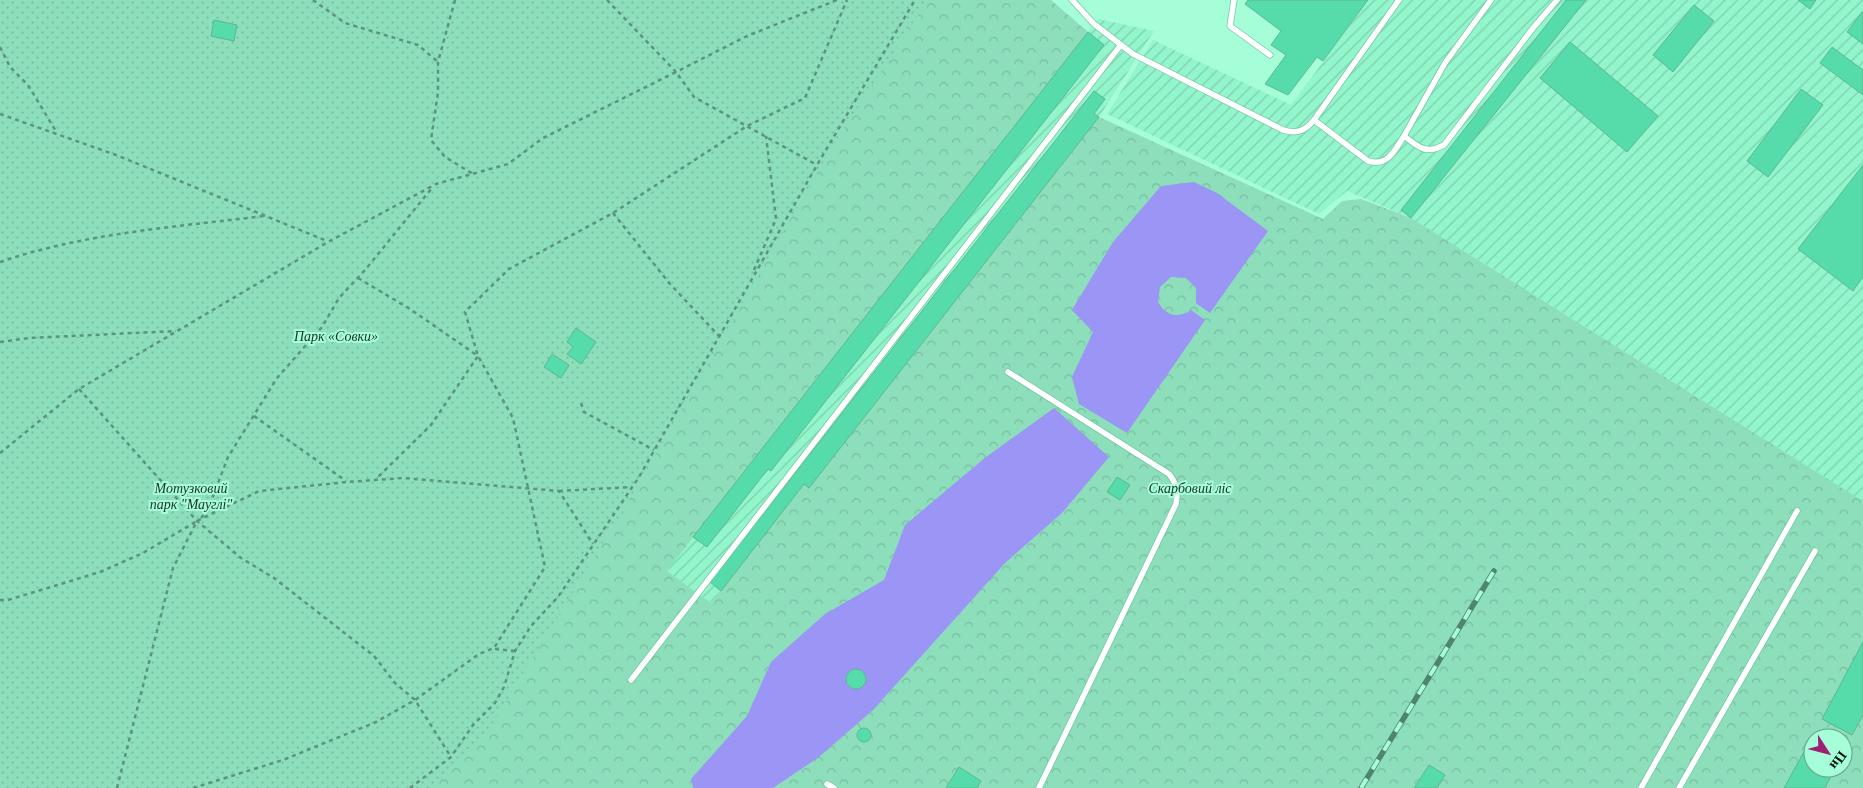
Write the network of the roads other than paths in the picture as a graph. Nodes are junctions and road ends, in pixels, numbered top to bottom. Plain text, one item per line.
1 (1072, 0) edge
2 (1234, 0) edge
3 (1399, 0) edge
4 (1490, 0) edge
5 (1557, 0) edge
6 (1120, 46) junction
7 (1270, 55) dead end
8 (1314, 120) junction
9 (1404, 136) junction
10 (1008, 372) dead end
11 (1797, 510) dead end
12 (1815, 551) dead end
13 (631, 680) dead end
14 (827, 784) dead end
15 (834, 788) edge
16 (1039, 788) edge
17 (1641, 788) edge
18 (1679, 788) edge

1 - 6 lane
2 - 7 lane
3 - 8 lane
4 - 9 lane
5 - 9 lane
6 - 8 lane
6 - 13 lane
8 - 9 lane
10 - 16 lane
11 - 17 lane
12 - 18 lane
14 - 15 lane

